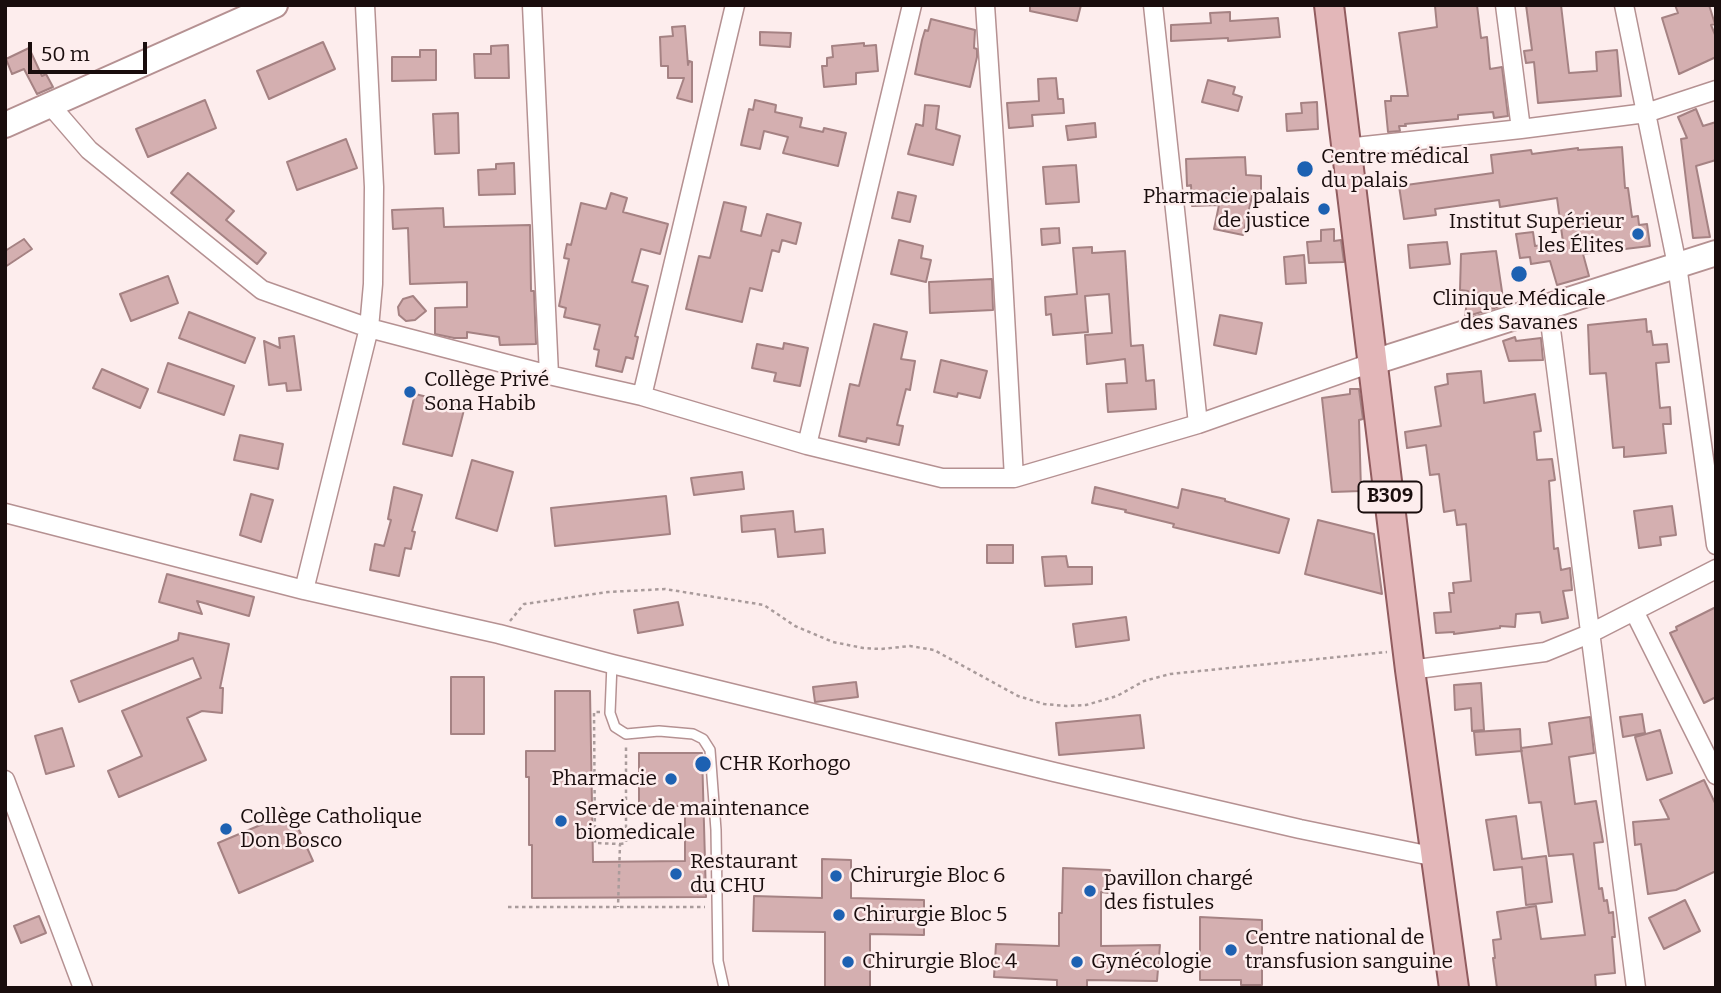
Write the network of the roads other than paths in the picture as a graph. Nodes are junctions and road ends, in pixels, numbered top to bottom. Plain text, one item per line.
1 (275, 5) edge
2 (365, 5) edge
3 (532, 5) edge
4 (735, 5) edge
5 (912, 5) edge
6 (985, 5) edge
7 (1153, 5) edge
8 (1329, 5) edge
9 (1505, 5) edge
10 (1624, 5) edge
11 (1716, 90) edge
12 (51, 106) junction
13 (1646, 113) junction
14 (5, 125) edge
15 (1521, 129) junction
16 (1346, 148) junction
17 (1716, 253) edge
18 (1677, 265) junction
19 (1548, 306) junction
20 (369, 328) junction
21 (1374, 362) junction
22 (549, 375) junction
23 (642, 396) junction
24 (1198, 424) junction
25 (807, 445) junction
26 (1013, 478) junction
27 (5, 513) edge
28 (1716, 545) edge
29 (1716, 569) edge
30 (304, 590) junction
31 (1634, 611) junction
32 (1589, 634) junction
33 (1410, 661) junction
34 (612, 664) junction
35 (1716, 775) edge
36 (5, 780) edge
37 (1436, 857) junction
38 (83, 988) edge
39 (724, 988) edge
40 (1454, 988) edge
41 (1636, 988) edge

1 - 12 street
2 - 20 street
3 - 22 street
4 - 23 street
5 - 25 street
6 - 26 street
7 - 24 street
8 - 16 main road, B309
9 - 15 street
10 - 13 street
11 - 13 street
12 - 14 street
12 - 20 street
13 - 15 street
13 - 18 street
15 - 16 street
16 - 21 main road, B309
17 - 18 street
18 - 19 street
18 - 28 street
19 - 21 street
19 - 32 street
20 - 22 street
20 - 30 street
21 - 24 street
21 - 33 main road, B309
22 - 23 street
23 - 25 street
24 - 26 street
25 - 26 street
27 - 30 street
29 - 31 street
30 - 34 street
31 - 32 street
31 - 35 street
32 - 33 street
32 - 41 street
33 - 37 main road, B309
34 - 37 street
34 - 39 lane
36 - 38 street
37 - 40 main road, B309

